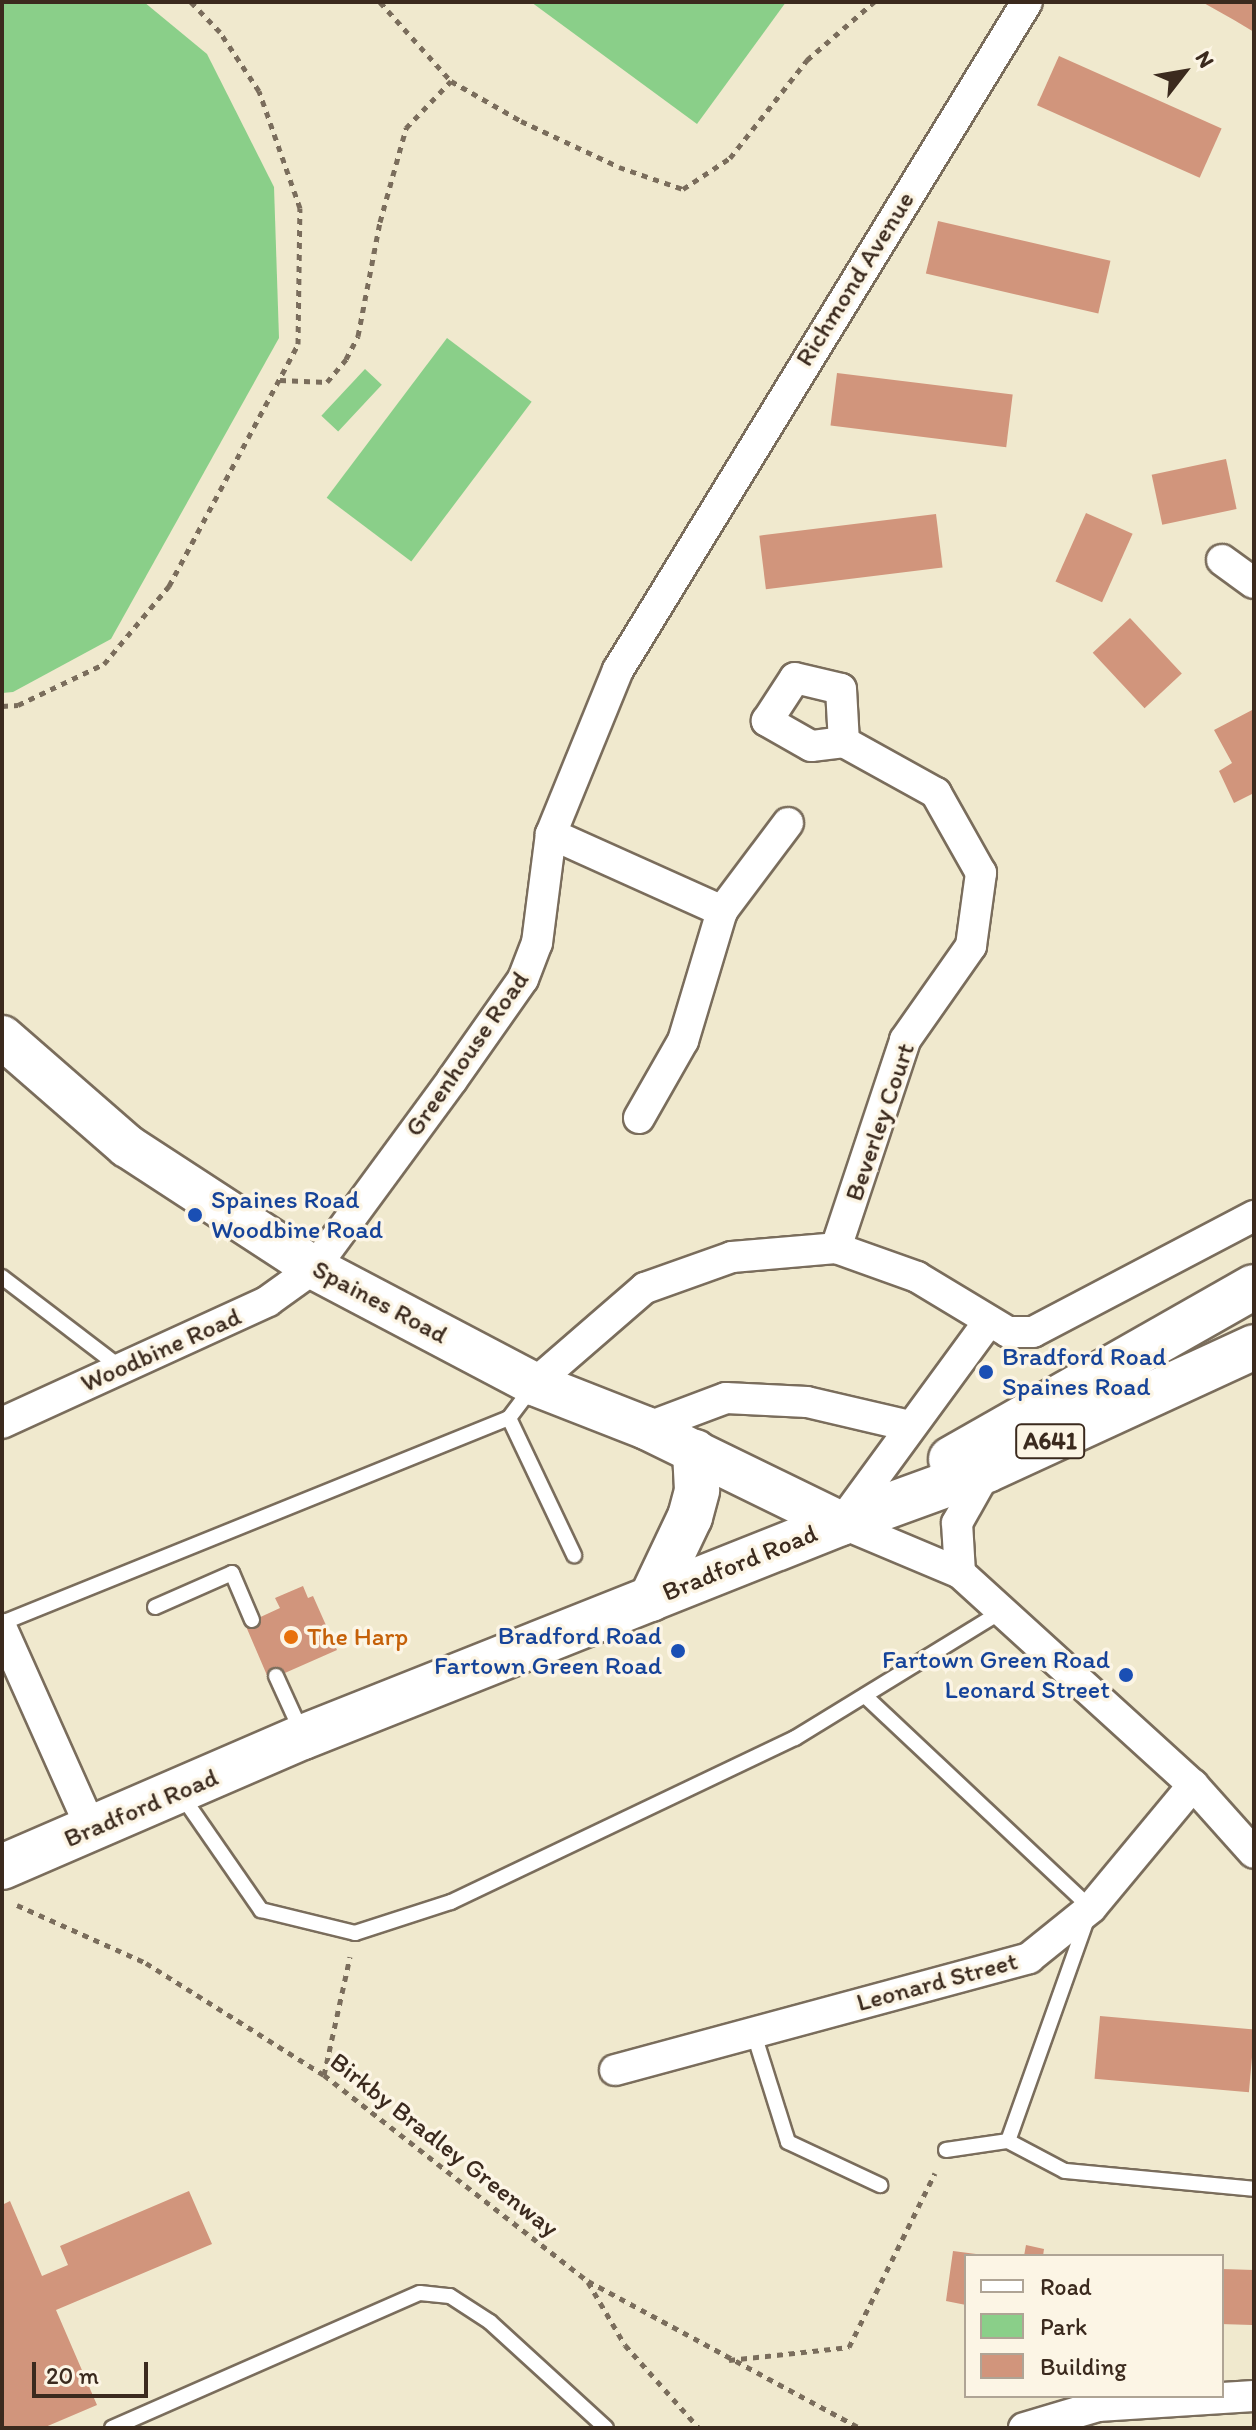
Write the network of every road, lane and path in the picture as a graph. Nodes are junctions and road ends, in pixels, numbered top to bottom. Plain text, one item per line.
1 (191, 2) edge
2 (380, 2) edge
3 (874, 2) edge
4 (1027, 2) edge
5 (451, 81) junction
6 (280, 380) junction
7 (684, 557) joint
8 (1222, 560) dead end
9 (1254, 583) edge
10 (2, 706) edge
11 (844, 742) dead end
12 (788, 823) dead end
13 (551, 834) junction
14 (722, 911) junction
15 (2, 1037) edge
16 (639, 1118) dead end
17 (1254, 1216) edge
18 (836, 1248) junction
19 (314, 1268) junction
20 (2, 1277) edge
21 (1254, 1287) edge
22 (989, 1321) junction
23 (1254, 1347) edge
24 (121, 1368) junction
25 (534, 1384) junction
26 (509, 1418) junction
27 (2, 1423) edge
28 (910, 1426) junction
29 (646, 1428) junction
30 (695, 1452) junction
31 (987, 1470) junction
32 (841, 1523) junction
33 (574, 1555) dead end
34 (960, 1573) junction
35 (651, 1599) junction
36 (155, 1607) dead end
37 (1002, 1611) junction
38 (252, 1620) dead end
39 (2, 1623) edge
40 (2, 1629) edge
41 (276, 1676) dead end
42 (865, 1696) junction
43 (303, 1737) junction
44 (1193, 1785) junction
45 (179, 1792) junction
46 (82, 1834) junction
47 (1254, 1853) edge
48 (2, 1867) edge
49 (2, 1898) edge
50 (1091, 1908) junction
51 (355, 1933) junction
52 (752, 2030) junction
53 (615, 2070) dead end
54 (324, 2075) junction
55 (1008, 2141) junction
56 (946, 2150) joint
57 (880, 2185) dead end
58 (1254, 2189) edge
59 (588, 2281) junction
60 (728, 2360) junction
61 (1254, 2396) edge
62 (1223, 2398) edge
63 (1224, 2398) edge
64 (112, 2428) edge
65 (606, 2428) edge
66 (699, 2428) edge
67 (860, 2428) edge
68 (1024, 2428) edge

1 - 6 path
2 - 5 path
3 - 5 path
4 - 7 street, Richmond Avenue
5 - 6 path
6 - 10 path
7 - 13 street, Greenhouse Road
8 - 9 street
11 - 18 street, Beverley Court
12 - 14 street
13 - 14 street
13 - 19 street, Greenhouse Road
14 - 16 street
15 - 19 street, Spaines Road
17 - 22 street
18 - 22 street
18 - 25 street
19 - 24 street, Woodbine Road
19 - 25 street, Spaines Road
20 - 24 lane
21 - 32 main road, A641
22 - 28 street, Bradford Road
23 - 31 main road, A641
24 - 27 street, Woodbine Road
25 - 26 lane
25 - 29 street, Spaines Road
26 - 33 lane
26 - 39 lane
28 - 29 street
28 - 32 street, Bradford Road
29 - 30 street, Spaines Road
30 - 32 street, Spaines Road
30 - 35 main road
31 - 32 main road, A641
31 - 34 street
32 - 34 street
32 - 35 main road, Bradford Road / A641
34 - 37 street
35 - 43 main road, Bradford Road / A641
36 - 38 lane
37 - 42 lane
37 - 44 street
40 - 46 street
41 - 43 lane
42 - 50 lane
42 - 51 lane
43 - 45 main road, Bradford Road / A641
44 - 47 street
44 - 50 street, Leonard Street
45 - 46 main road, Bradford Road / A641
45 - 51 lane
46 - 48 main road, Bradford Road / A641
49 - 54 path, Birkby Bradley Greenway
50 - 52 street, Leonard Street
50 - 55 lane
51 - 54 path
52 - 53 street, Leonard Street
52 - 57 lane
54 - 59 path, Birkby Bradley Greenway
55 - 56 lane
55 - 58 lane
56 - 60 path
59 - 60 path, Birkby Bradley Greenway
59 - 66 path
60 - 67 path, Birkby Bradley Greenway
61 - 63 street
62 - 68 street
64 - 65 lane

